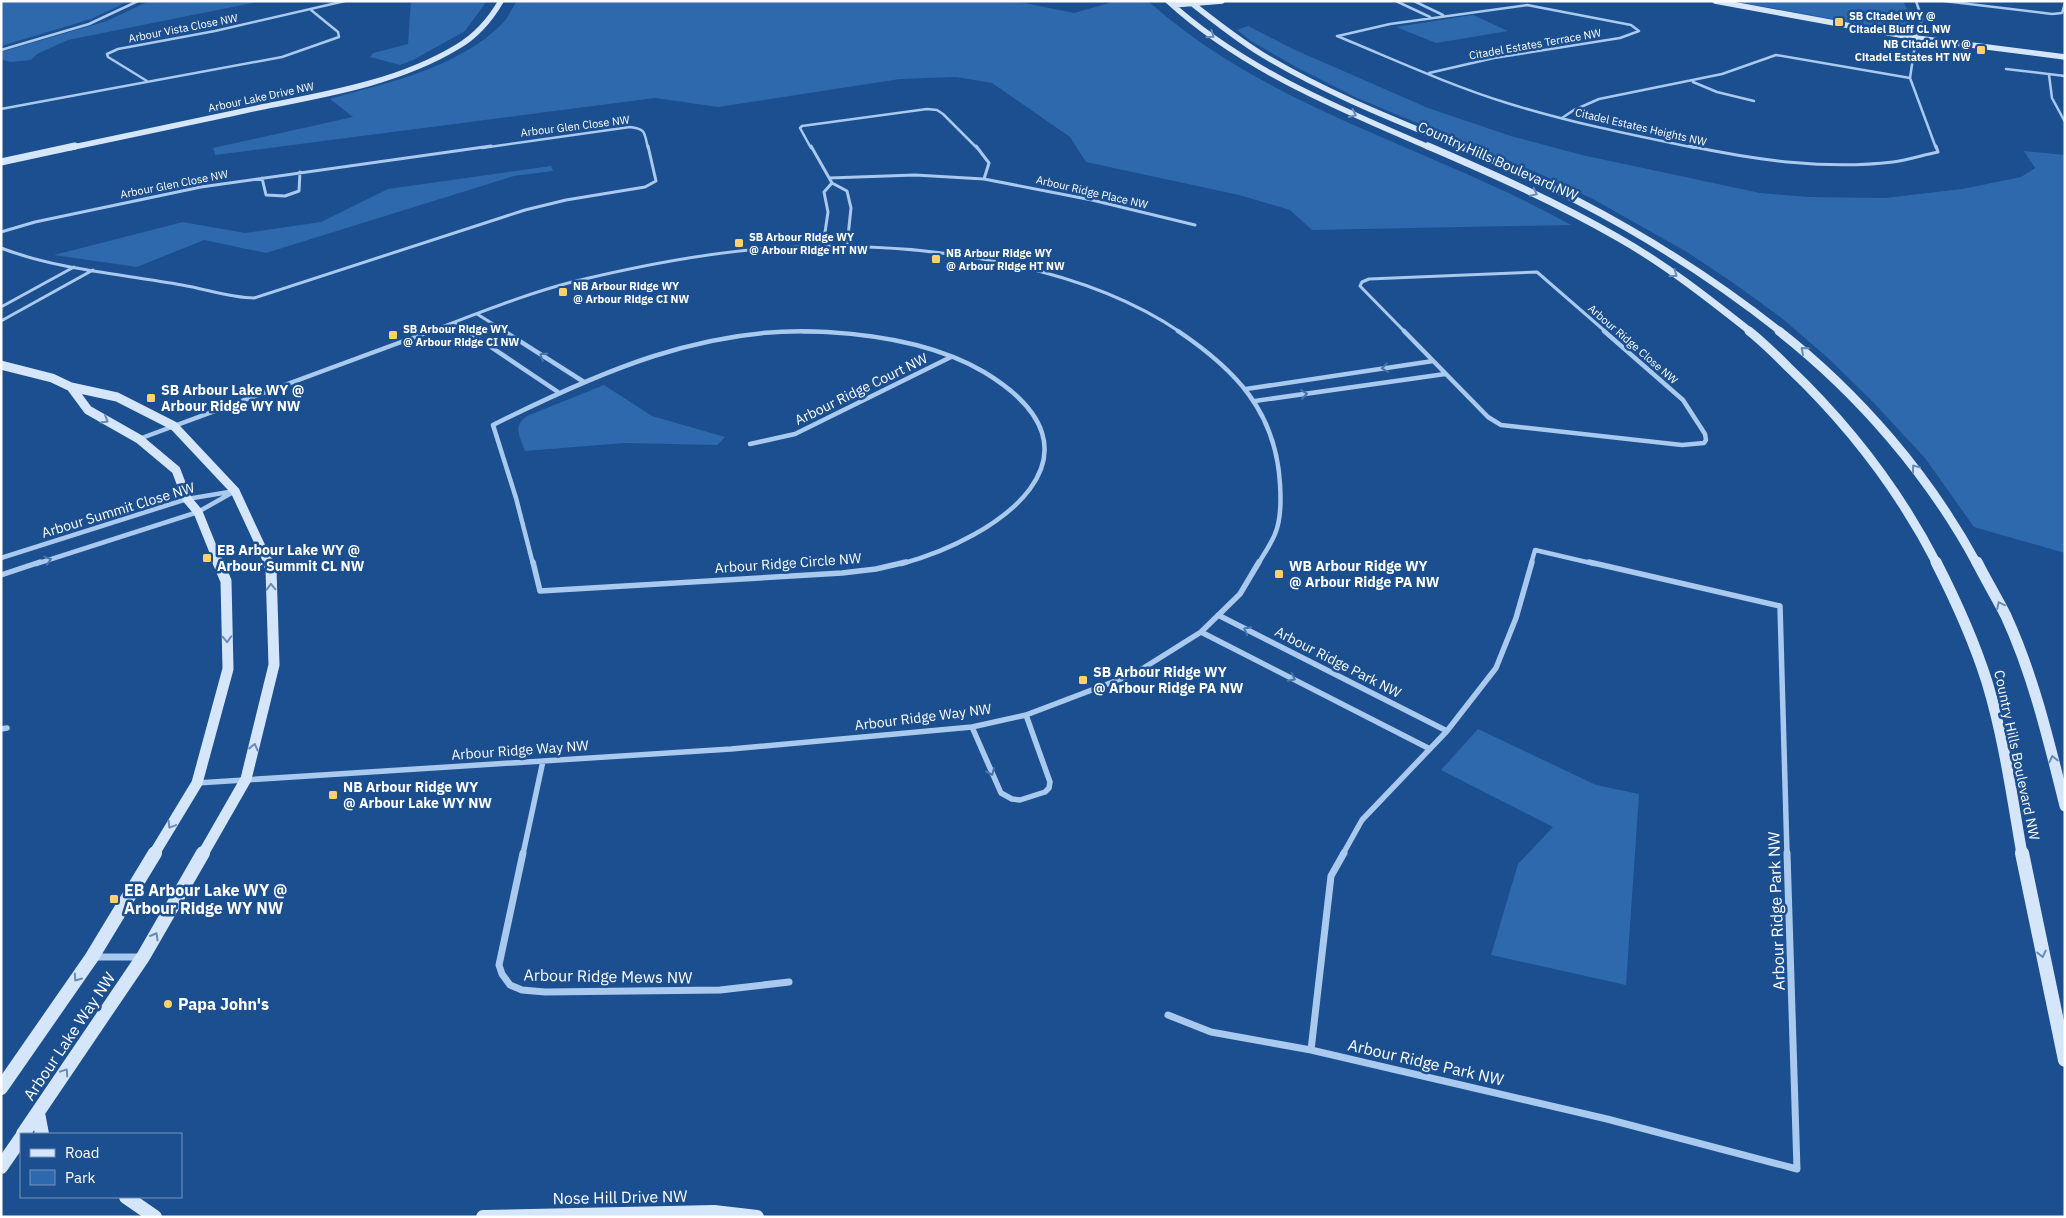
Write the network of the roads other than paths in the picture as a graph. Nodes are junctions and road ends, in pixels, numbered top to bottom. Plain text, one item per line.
1 (138, 1) edge
2 (345, 1) edge
3 (501, 1) edge
4 (1222, 1) edge
5 (1396, 1) edge
6 (1414, 1) edge
7 (1714, 1) edge
8 (1916, 1) edge
9 (1944, 1) edge
10 (1190, 2) edge
11 (1170, 3) edge
12 (2065, 3) edge
13 (311, 10) junction
14 (1445, 16) junction
15 (1431, 18) junction
16 (1219, 25) junction
17 (1916, 38) junction
18 (1, 50) edge
19 (2065, 56) edge
20 (2006, 69) dead end
21 (1428, 73) junction
22 (2049, 75) junction
23 (2065, 76) edge
24 (1910, 78) junction
25 (147, 81) junction
26 (1693, 81) junction
27 (1754, 101) dead end
28 (1, 109) edge
29 (1562, 118) junction
30 (2065, 122) edge
31 (1, 162) edge
32 (300, 172) junction
33 (262, 178) junction
34 (830, 178) junction
35 (984, 179) junction
36 (832, 183) junction
37 (1195, 225) dead end
38 (1, 232) edge
39 (823, 246) junction
40 (847, 246) junction
41 (1, 248) edge
42 (74, 266) junction
43 (93, 269) junction
44 (1, 307) edge
45 (477, 314) junction
46 (1, 321) edge
47 (455, 323) junction
48 (951, 358) junction
49 (1434, 361) junction
50 (1, 365) edge
51 (1445, 374) junction
52 (584, 382) junction
53 (71, 387) junction
54 (1246, 389) junction
55 (558, 392) junction
56 (1256, 401) junction
57 (174, 426) junction
58 (139, 439) junction
59 (750, 444) dead end
60 (235, 491) junction
61 (187, 499) junction
62 (198, 512) junction
63 (1, 558) edge
64 (1, 574) edge
65 (1218, 616) junction
66 (1201, 632) junction
67 (1026, 716) junction
68 (972, 727) junction
69 (1447, 731) junction
70 (1430, 749) junction
71 (542, 760) junction
72 (246, 779) junction
73 (196, 783) junction
74 (2065, 806) edge
75 (92, 957) junction
76 (143, 957) junction
77 (789, 982) dead end
78 (1168, 1015) dead end
79 (1311, 1050) junction
80 (2065, 1060) edge
81 (1, 1088) edge
82 (38, 1112) junction
83 (25, 1133) edge
84 (42, 1133) edge
85 (20, 1139) edge
86 (1, 1167) edge
87 (127, 1198) edge
88 (155, 1217) edge
89 (483, 1217) edge
90 (757, 1217) edge

1 - 18 street
2 - 13 street, Arbour Vista Close NW
3 - 31 main road, Arbour Lake Drive NW
4 - 10 main road
4 - 16 main road
5 - 15 street
6 - 14 street
7 - 17 main road
8 - 17 street, Citadel Estates Heights NW
9 - 12 street
10 - 11 main road
10 - 16 main road, Country Hills Boulevard NW
11 -> 80 main road, Country Hills Boulevard NW
13 - 25 street
13 - 25 street, Arbour Vista Close NW
14 - 15 street, Citadel Estates Terrace NW
14 - 21 street, Citadel Estates Terrace NW
15 - 21 street, Citadel Estates Terrace NW
74 -> 16 main road, Country Hills Boulevard NW
17 - 19 main road
17 - 24 street, Citadel Estates Heights NW
20 - 22 street
21 - 29 street
22 - 23 street
22 - 30 street
24 - 26 street, Citadel Estates Heights NW
24 - 29 street, Citadel Estates Heights NW
25 - 28 street
26 - 27 street
26 - 29 street, Citadel Estates Heights NW
32 - 33 street, Arbour Glen Close NW
32 - 33 street
32 - 43 street, Arbour Glen Close NW
33 - 38 street, Arbour Glen Close NW
34 - 35 street, Arbour Ridge Place NW
34 - 35 street
34 - 36 street
35 - 37 street, Arbour Ridge Place NW
36 - 39 street
36 - 40 street
39 - 40 street, Arbour Ridge Way NW
39 - 45 street, Arbour Ridge Way NW
40 - 54 street, Arbour Ridge Way NW
41 - 42 street, Arbour Glen Close NW
42 - 43 street, Arbour Glen Close NW
42 - 44 street
43 - 46 street
45 - 47 street, Arbour Ridge Way NW
52 -> 45 street
47 - 55 street
47 - 57 street, Arbour Ridge Way NW
48 - 52 street, Arbour Ridge Circle NW
48 - 55 street, Arbour Ridge Circle NW
48 - 59 street, Arbour Ridge Court NW
49 - 51 street, Arbour Ridge Close NW
49 - 51 street, Arbour Ridge Close NW
49 -> 54 street
50 - 53 main road, Arbour Lake Way NW
56 -> 51 street
52 - 55 street, Arbour Ridge Circle NW
53 - 57 main road, Arbour Lake Way NW
53 -> 58 main road, Arbour Lake Way NW
54 - 56 street, Arbour Ridge Way NW
56 - 65 street, Arbour Ridge Way NW
57 - 58 street, Arbour Ridge Way NW
57 - 60 main road, Arbour Lake Way NW
58 - 61 main road, Arbour Lake Way NW
60 - 61 street, Arbour Summit Close NW
60 - 62 street, Arbour Summit Close NW
72 -> 60 main road, Arbour Lake Way NW
61 - 62 main road, Arbour Lake Way NW
61 - 63 street, Arbour Summit Close NW
64 -> 62 street, Arbour Summit Close NW
62 -> 73 main road, Arbour Lake Way NW
65 - 66 street, Arbour Ridge Way NW
69 -> 65 street, Arbour Ridge Park NW
66 - 67 street, Arbour Ridge Way NW
66 -> 70 street
67 - 68 street, Arbour Ridge Way NW
68 -> 67 street
68 - 71 street, Arbour Ridge Way NW
69 - 70 street, Arbour Ridge Park NW
69 - 79 street, Arbour Ridge Park NW
70 - 79 street, Arbour Ridge Park NW
71 - 72 street, Arbour Ridge Way NW
71 - 77 street, Arbour Ridge Mews NW
72 - 73 street, Arbour Ridge Way NW
76 -> 72 main road, Arbour Lake Way NW
73 -> 75 main road, Arbour Lake Way NW
75 - 76 street, Arbour Lake Way NW
75 -> 81 main road, Arbour Lake Way NW
82 -> 76 main road, Arbour Lake Way NW
78 - 79 street, Arbour Ridge Park NW
82 - 83 main road, Arbour Lake Way NW
82 - 84 main road
85 - 86 main road
87 - 88 main road
89 - 90 main road, Nose Hill Drive NW

